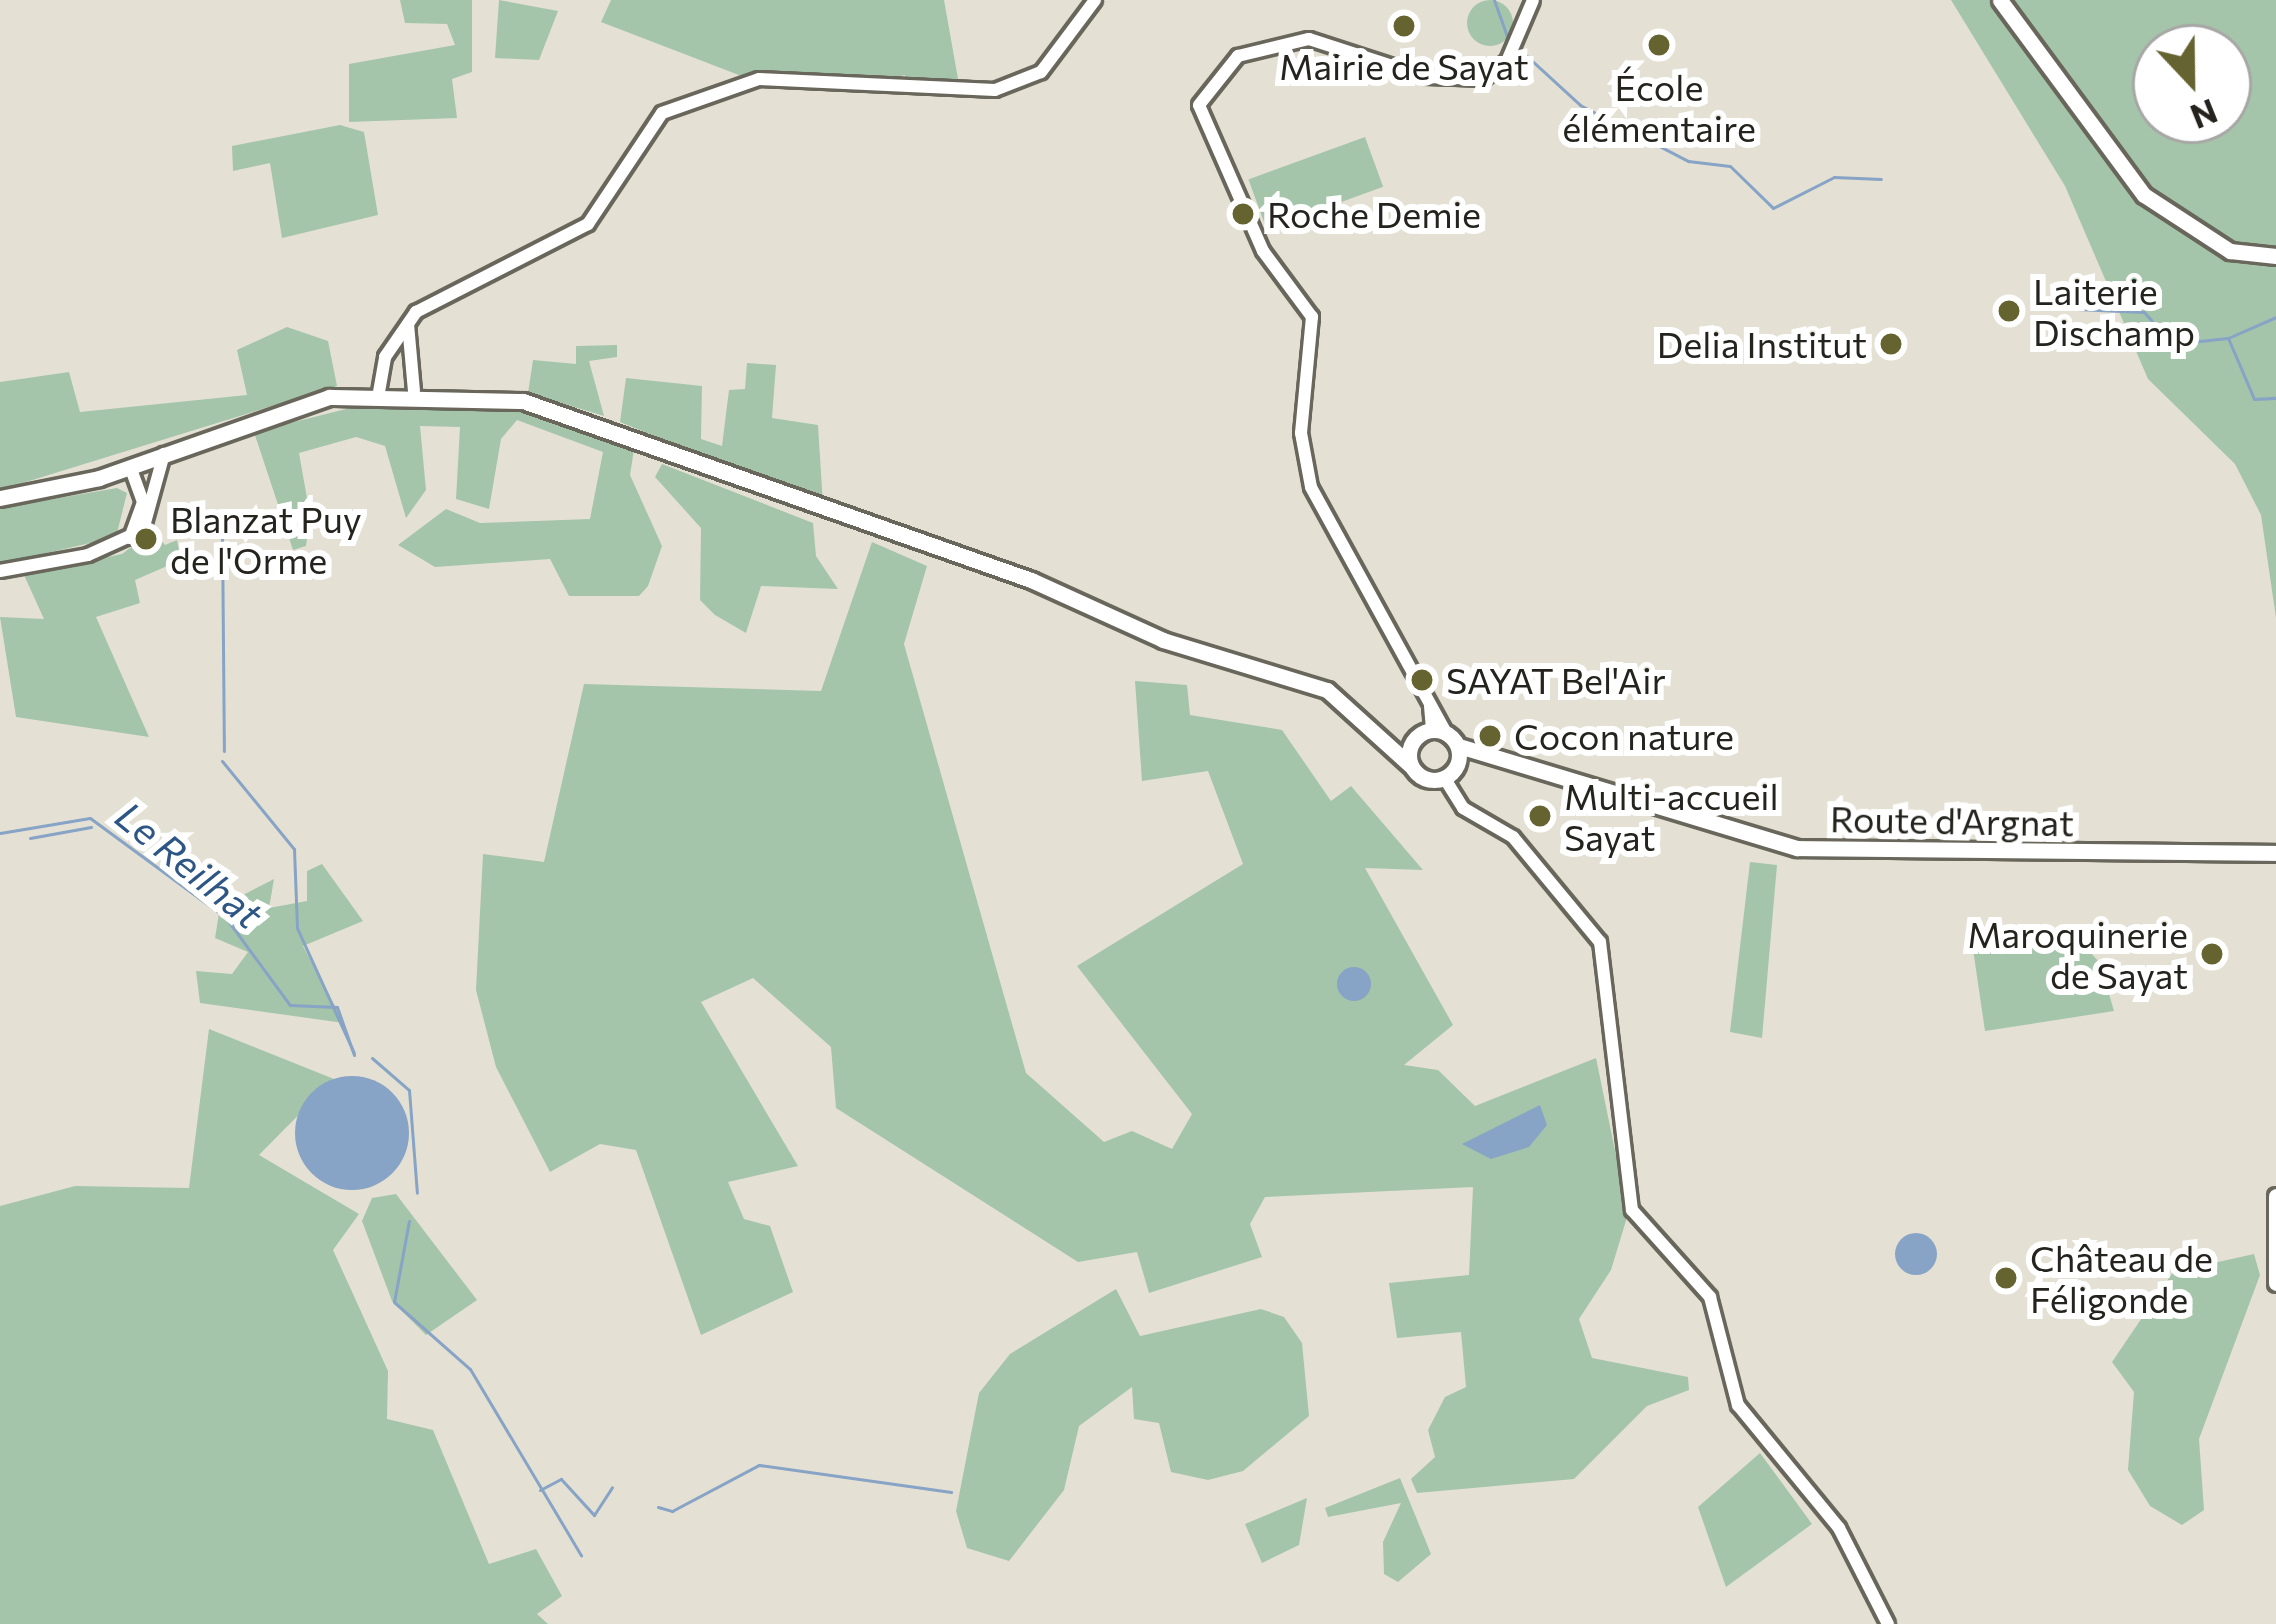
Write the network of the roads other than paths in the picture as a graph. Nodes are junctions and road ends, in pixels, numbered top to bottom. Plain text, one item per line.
1 (1095, 0) edge
2 (1533, 0) edge
3 (2002, 4) edge
4 (2276, 256) edge
5 (411, 317) junction
6 (414, 391) junction
7 (379, 392) junction
8 (164, 454) junction
9 (130, 467) junction
10 (0, 498) edge
11 (129, 539) junction
12 (0, 571) edge
13 (1438, 730) junction
14 (1380, 736) junction
15 (1416, 737) junction
16 (1459, 753) junction
17 (1410, 765) junction
18 (1444, 779) junction
19 (2276, 853) edge
20 (2276, 1196) edge
21 (2276, 1283) edge
22 (1888, 1624) edge

1 - 5 street
2 - 13 street
3 - 4 main road
5 - 6 street
5 - 7 street
6 - 7 main road
6 - 14 main road
7 - 8 main road
8 - 9 main road
8 - 11 street
9 - 10 main road
9 - 11 street
11 - 12 street
13 - 15 main road
13 - 16 main road
14 - 15 main road
14 - 17 main road
15 - 17 main road
16 - 18 main road
16 - 19 main road, Route d'Argnat
17 - 18 main road
18 - 22 street
20 - 21 main road

